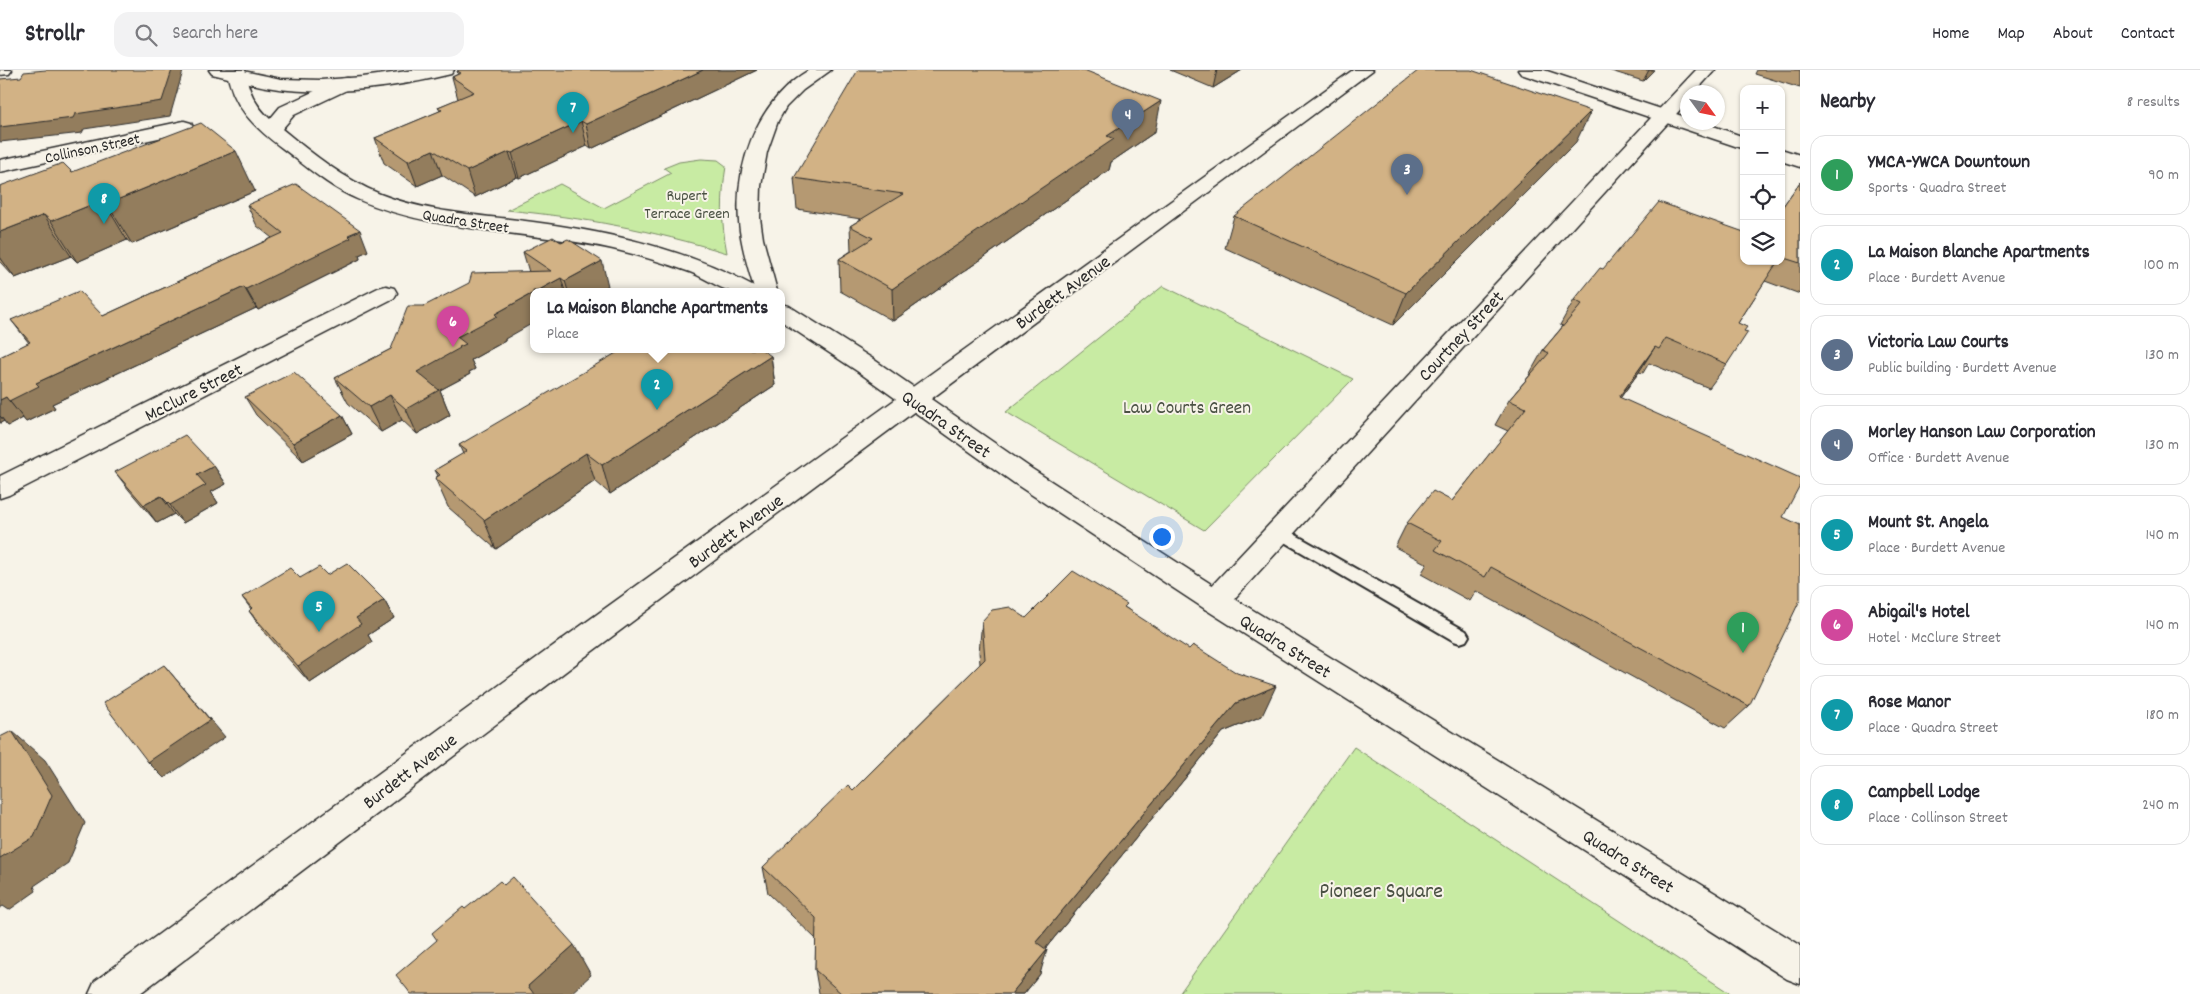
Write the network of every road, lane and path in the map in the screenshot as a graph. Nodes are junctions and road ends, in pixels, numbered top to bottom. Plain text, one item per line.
1 (218, 70) edge
2 (445, 70) edge
3 (822, 70) edge
4 (1364, 70) edge
5 (1527, 70) edge
6 (1706, 70) edge
7 (236, 72) edge
8 (347, 83) junction
9 (1664, 116) junction
10 (184, 127) edge
11 (271, 130) junction
12 (1740, 142) edge
13 (1785, 156) edge
14 (1800, 161) edge
15 (0, 166) edge
16 (740, 288) edge
17 (765, 288) edge
18 (386, 293) dead end
19 (785, 312) edge
20 (914, 400) junction
21 (0, 488) edge
22 (1280, 532) junction
23 (1215, 601) junction
24 (1460, 636) dead end
25 (1800, 966) edge
26 (108, 994) edge

1 - 7 street
2 - 8 street
3 - 17 street
4 - 20 street, Burdett Avenue
5 - 9 street
6 - 9 street, Courtney Street
7 - 8 street
7 - 11 street, Quadra Street
8 - 11 street
9 - 12 street
9 - 22 street, Courtney Street
10 - 15 street, Collinson Street
11 - 16 street, Quadra Street
13 - 14 street
18 - 21 street, McClure Street
19 - 20 street, Quadra Street
20 - 23 street, Quadra Street
20 - 26 street, Burdett Avenue
22 - 23 street, Courtney Street
22 - 24 lane
23 - 25 street, Quadra Street

